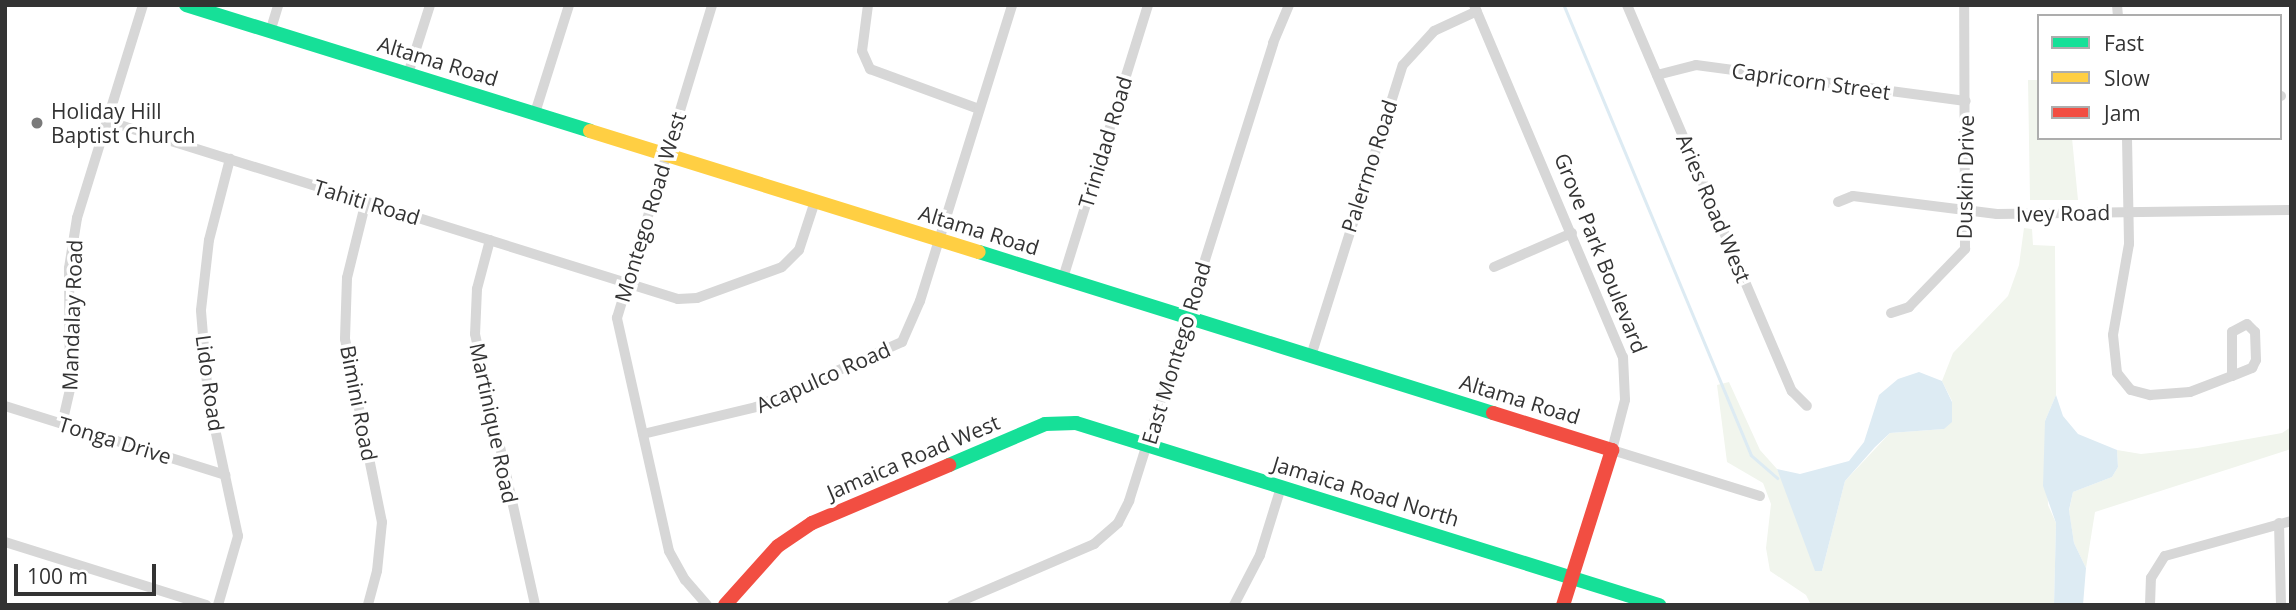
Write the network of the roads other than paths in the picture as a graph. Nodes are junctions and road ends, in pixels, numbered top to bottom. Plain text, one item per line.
1 (143, 5) edge
2 (186, 5) edge
3 (278, 5) edge
4 (430, 5) edge
5 (569, 5) edge
6 (712, 5) edge
7 (868, 5) edge
8 (1012, 5) edge
9 (1148, 5) edge
10 (1289, 5) edge
11 (1627, 5) edge
12 (1964, 5) edge
13 (1475, 8) edge
14 (270, 32) junction
15 (408, 74) junction
16 (1657, 75) junction
17 (1966, 101) junction
18 (979, 109) junction
19 (535, 113) junction
20 (107, 121) junction
21 (2127, 140) edge
22 (666, 154) junction
23 (230, 159) junction
24 (366, 201) junction
25 (815, 201) junction
26 (1838, 202) dead end
27 (1967, 210) junction
28 (2291, 211) edge
29 (2129, 213) junction
30 (1572, 233) junction
31 (490, 240) junction
32 (939, 240) junction
33 (1494, 267) dead end
34 (1063, 278) junction
35 (627, 283) junction
36 (1891, 313) dead end
37 (1187, 317) junction
38 (1311, 356) junction
39 (2232, 376) junction
40 (5, 406) edge
41 (1807, 406) dead end
42 (62, 424) junction
43 (643, 434) junction
44 (1147, 446) junction
45 (1612, 450) junction
46 (225, 475) junction
47 (1281, 487) junction
48 (1760, 496) dead end
49 (2291, 521) edge
50 (2279, 523) junction
51 (5, 542) edge
52 (1572, 577) junction
53 (206, 605) edge
54 (218, 605) edge
55 (368, 605) edge
56 (535, 605) edge
57 (707, 605) edge
58 (725, 605) edge
59 (952, 605) edge
60 (1234, 605) edge
61 (1563, 605) edge
62 (1659, 605) edge
63 (2150, 605) edge
64 (2281, 605) edge

1 - 20 street, Mandalay Road
2 - 14 street, Altama Road
3 - 14 street
4 - 15 street
5 - 19 street
6 - 22 street, Montego Road West
7 - 18 street
8 - 18 street, Acapulco Road
9 - 34 street, Trinidad Road
10 - 37 street, East Montego Road
11 - 16 street, Aries Road West
12 - 17 street, Duskin Drive
13 - 30 street, Grove Park Boulevard
13 - 38 street, Palermo Road
14 - 15 street, Altama Road
15 - 19 street, Altama Road
16 - 17 street, Capricorn Street
16 - 41 street, Aries Road West
17 - 27 street, Duskin Drive
18 - 32 street, Acapulco Road
19 - 22 street, Altama Road
20 - 23 street, Tahiti Road
20 - 42 street, Mandalay Road
21 - 29 street
22 - 25 street, Altama Road
22 - 35 street, Montego Road West
23 - 24 street, Tahiti Road
23 - 46 street, Lido Road
24 - 31 street, Tahiti Road
24 - 55 street, Bimini Road
25 - 32 street, Altama Road
25 - 35 street, Tahiti Road
26 - 27 street, Ivey Road
27 - 29 street, Ivey Road
27 - 36 street, Duskin Drive
28 - 29 street, Ivey Road
29 - 39 street
30 - 33 street
30 - 45 street, Grove Park Boulevard
31 - 35 street, Tahiti Road
31 - 56 street, Martinique Road
32 - 34 street, Altama Road
32 - 43 street, Acapulco Road
34 - 37 street, Altama Road
35 - 43 street, Montego Road West
37 - 38 street, Altama Road
37 - 44 street, East Montego Road
38 - 45 street, Altama Road
39 - 39 street
40 - 42 street, Tonga Drive
42 - 46 street, Tonga Drive
43 - 57 street, Montego Road West
44 - 47 street, Jamaica Road North
44 - 58 street, Jamaica Road West
44 - 59 street, East Montego Road
45 - 48 street, Altama Road
45 - 52 street, Grove Park Boulevard
46 - 54 street, Lido Road
47 - 52 street, Jamaica Road North
47 - 60 street
49 - 50 street
50 - 63 street
50 - 64 street
51 - 53 street
52 - 61 street, Grove Park Boulevard
52 - 62 street, Jamaica Road North

